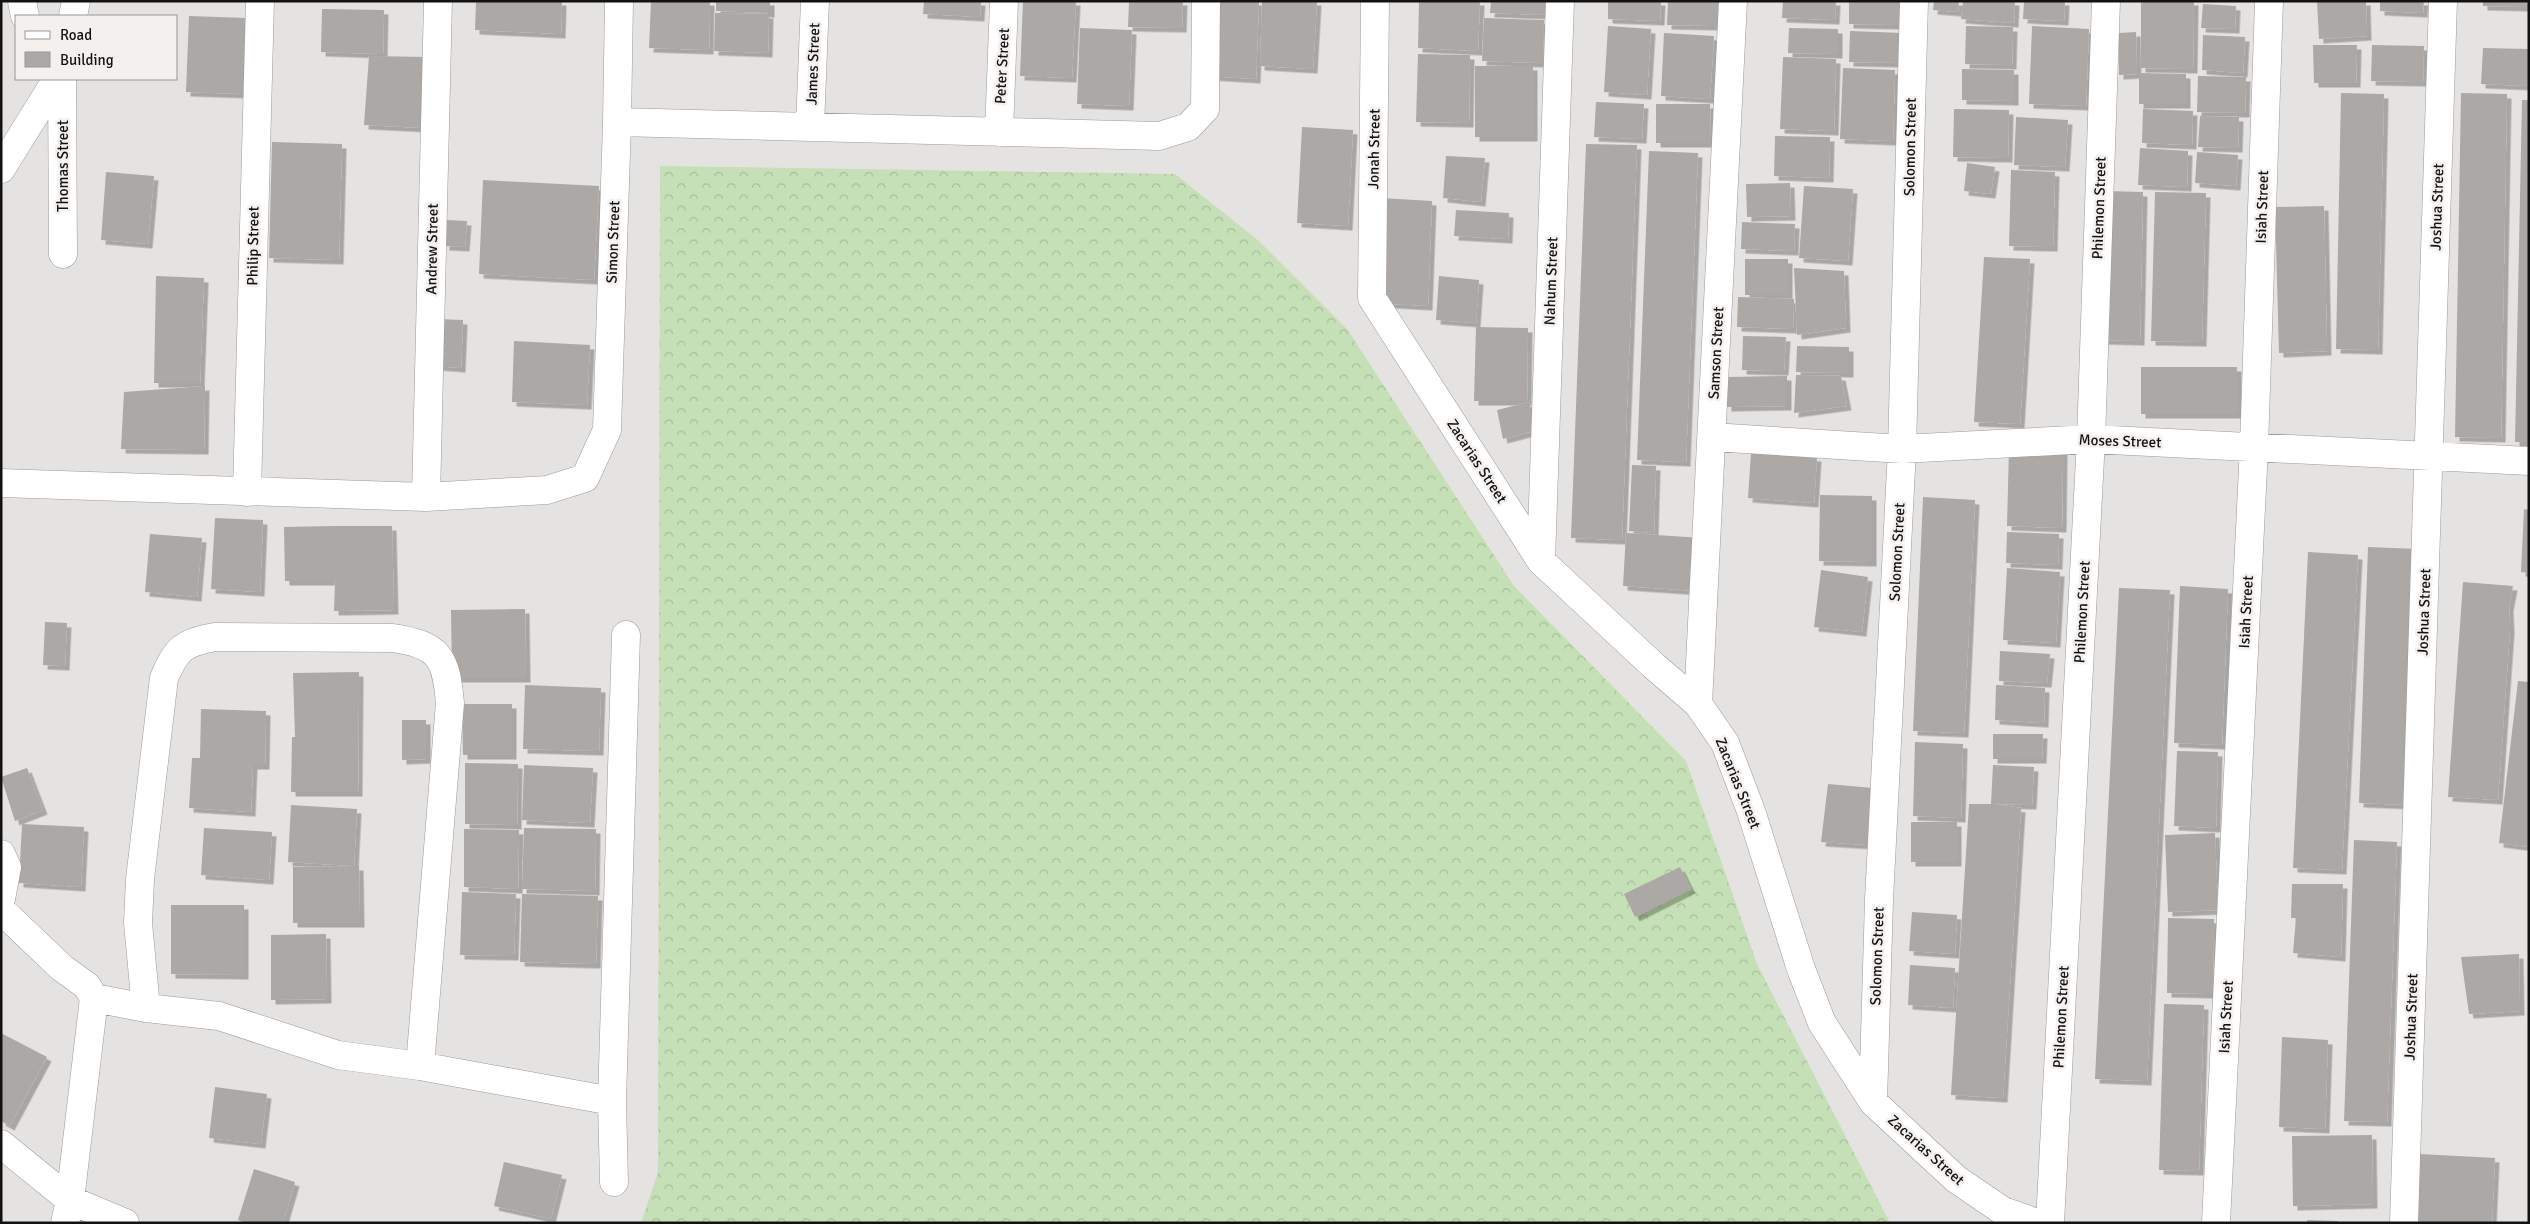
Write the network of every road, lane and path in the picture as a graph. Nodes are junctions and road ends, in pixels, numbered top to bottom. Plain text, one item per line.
1 (22, 1) edge
2 (76, 1) edge
3 (260, 1) edge
4 (438, 1) edge
5 (619, 1) edge
6 (814, 1) edge
7 (1004, 1) edge
8 (1206, 1) edge
9 (1375, 1) edge
10 (1560, 1) edge
11 (1734, 1) edge
12 (1914, 1) edge
13 (2106, 1) edge
14 (2269, 1) edge
15 (2443, 1) edge
16 (25, 15) edge
17 (73, 15) edge
18 (56, 80) edge
19 (62, 80) edge
20 (617, 122) junction
21 (810, 126) junction
22 (999, 132) junction
23 (1, 169) edge
24 (63, 254) dead end
25 (1372, 298) joint
26 (1712, 437) junction
27 (2091, 439) junction
28 (2254, 447) junction
29 (1902, 449) junction
30 (2429, 456) junction
31 (2529, 462) edge
32 (1, 483) edge
33 (247, 492) junction
34 (426, 497) junction
35 (1542, 561) junction
36 (626, 635) dead end
37 (1698, 704) junction
38 (1, 854) edge
39 (1, 899) edge
40 (1, 910) edge
41 (94, 998) junction
42 (146, 1008) junction
43 (420, 1066) junction
44 (612, 1101) junction
45 (1873, 1102) junction
46 (1, 1144) edge
47 (614, 1182) dead end
48 (68, 1212) edge
49 (124, 1223) edge
50 (2037, 1223) edge
51 (2050, 1223) edge
52 (2216, 1223) edge
53 (2404, 1223) edge

1 - 16 street
2 - 17 street
3 - 33 street, Philip Street
4 - 34 street, Andrew Street
5 - 20 street, Simon Street
6 - 21 street, James Street
7 - 22 street, Peter Street
8 - 22 street
9 - 25 street, Jonah Street
10 - 35 street, Nahum Street
11 - 26 street, Samson Street
12 - 29 street, Solomon Street
13 - 27 street, Philemon Street
14 - 28 street, Isiah Street
15 - 30 street, Joshua Street
18 - 23 street
19 - 24 street, Thomas Street
20 - 21 street
20 - 34 street, Simon Street
21 - 22 street
25 - 35 street, Zacarias Street
26 - 29 street, Moses Street
26 - 37 street, Samson Street
27 - 28 street, Moses Street
27 - 29 street, Moses Street
27 - 51 street, Philemon Street
28 - 30 street, Moses Street
28 - 52 street, Isiah Street
29 - 45 street, Solomon Street
30 - 31 street, Moses Street
30 - 53 street, Joshua Street
32 - 33 street
33 - 34 street
35 - 37 street, Zacarias Street
36 - 44 street
37 - 45 street, Zacarias Street
38 - 39 street
40 - 41 street
41 - 42 street
41 - 48 street
42 - 43 street
42 - 43 street
43 - 44 street
44 - 47 street
45 - 50 street, Zacarias Street
46 - 48 street
48 - 49 street

